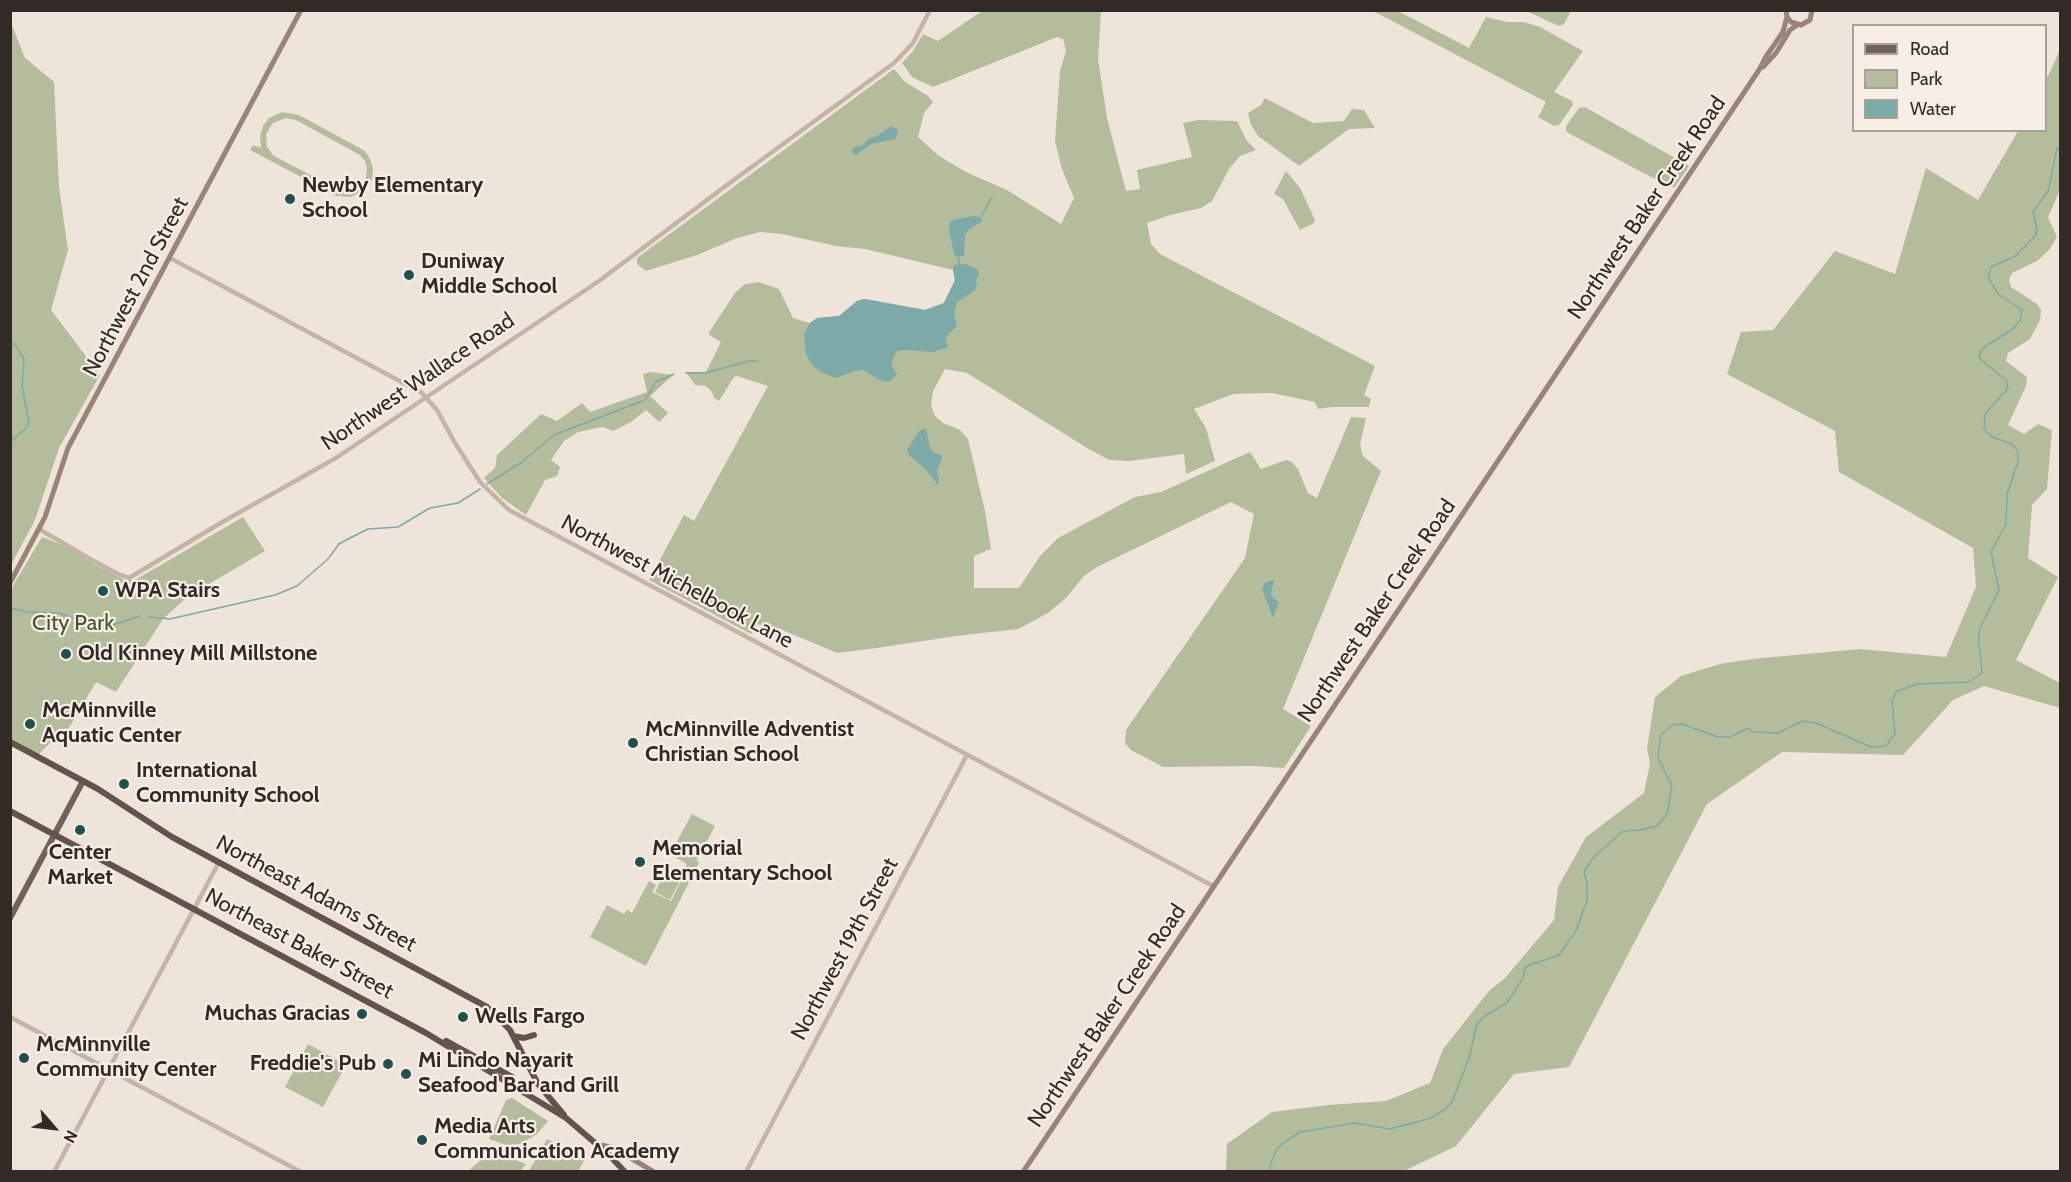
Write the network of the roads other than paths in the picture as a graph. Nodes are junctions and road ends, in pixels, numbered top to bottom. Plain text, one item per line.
1 (301, 10) edge
2 (930, 10) edge
3 (1812, 10) edge
4 (1786, 12) edge
5 (1797, 25) junction
6 (1759, 70) junction
7 (170, 258) junction
8 (427, 397) junction
9 (39, 529) junction
10 (10, 583) edge
11 (10, 742) edge
12 (967, 755) junction
13 (83, 780) junction
14 (10, 811) edge
15 (55, 834) junction
16 (219, 862) junction
17 (1213, 886) junction
18 (194, 909) junction
19 (10, 918) edge
20 (10, 1017) edge
21 (426, 1033) junction
22 (534, 1035) dead end
23 (513, 1036) junction
24 (109, 1069) junction
25 (512, 1077) dead end
26 (566, 1118) junction
27 (597, 1144) junction
28 (54, 1172) edge
29 (301, 1172) edge
30 (625, 1172) edge
31 (654, 1172) edge
32 (746, 1172) edge
33 (1023, 1172) edge

1 - 7 main road, Northwest 2nd Street
2 - 8 street, Northwest Wallace Road
3 - 5 main road, Northwest Baker Creek Road
4 - 5 main road
4 - 6 main road, Northwest Baker Creek Road
5 - 6 main road, Northwest Baker Creek Road
6 - 17 main road, Northwest Baker Creek Road
7 - 8 street
7 - 9 main road, Northwest 2nd Street
8 - 9 street, Northwest Wallace Road
8 - 12 street, Northwest Michelbook Lane
9 - 10 main road, Northwest 2nd Street
11 - 13 highway, Northeast Adams Street
12 - 17 street, Northwest Michelbook Lane
12 - 32 street, Northwest 19th Street
13 - 15 main road
13 - 16 highway, Northeast Adams Street
14 - 15 highway, Northeast Baker Street
15 - 18 highway, Northeast Baker Street
15 - 19 main road
16 - 18 street
16 - 23 highway, Northeast Adams Street
17 - 33 main road, Northwest Baker Creek Road
18 - 21 highway, Northeast Baker Street
18 - 24 street
20 - 24 street
21 - 25 highway
21 - 26 highway, Northeast Baker Street
22 - 23 highway
23 - 26 highway, Northeast Adams Street
24 - 28 street
24 - 29 street
26 - 27 highway
27 - 30 highway
27 - 31 main road

